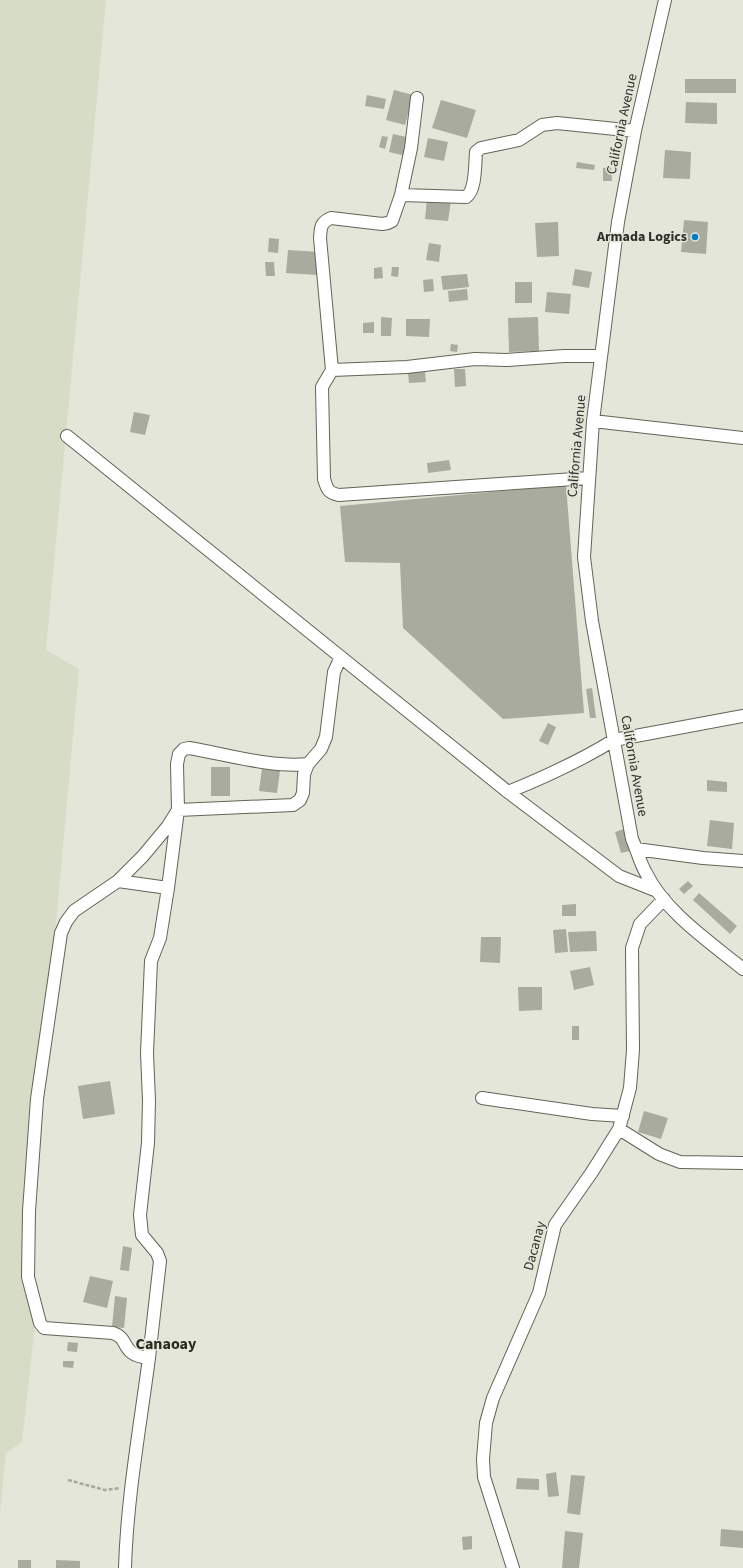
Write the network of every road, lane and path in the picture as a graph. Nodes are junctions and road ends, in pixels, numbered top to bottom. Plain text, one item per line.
1 (665, 0) edge
2 (417, 98) dead end
3 (635, 131) junction
4 (401, 195) junction
5 (601, 356) junction
6 (332, 370) junction
7 (593, 421) junction
8 (67, 436) dead end
9 (743, 438) edge
10 (588, 478) junction
11 (341, 657) junction
12 (743, 716) edge
13 (614, 740) junction
14 (308, 764) junction
15 (508, 792) junction
16 (178, 810) junction
17 (636, 849) junction
18 (743, 861) edge
19 (118, 881) junction
20 (168, 888) junction
21 (660, 895) junction
22 (743, 969) edge
23 (482, 1098) dead end
24 (623, 1116) junction
25 (619, 1129) junction
26 (743, 1163) edge
27 (149, 1358) junction
28 (68, 1480) dead end
29 (132, 1486) junction
30 (125, 1568) edge
31 (513, 1568) edge

1 - 3 street, California Avenue
2 - 4 street
3 - 4 street
3 - 5 street, California Avenue
4 - 6 street
5 - 6 street
5 - 7 street, California Avenue
6 - 10 street
7 - 9 street
7 - 10 street, California Avenue
8 - 11 street
10 - 13 street, California Avenue
11 - 14 street
11 - 15 street
12 - 13 street
13 - 15 street
13 - 17 street, California Avenue
14 - 16 street
14 - 16 street
15 - 21 street
16 - 19 street
16 - 20 street
17 - 18 street
17 - 21 street, California Avenue
19 - 20 street
19 - 27 street
20 - 27 street
21 - 22 street
21 - 24 street, Dacanay
23 - 24 street
24 - 25 street, Dacanay
25 - 26 street
25 - 31 street, Dacanay
27 - 29 street
28 - 29 path
29 - 30 street

